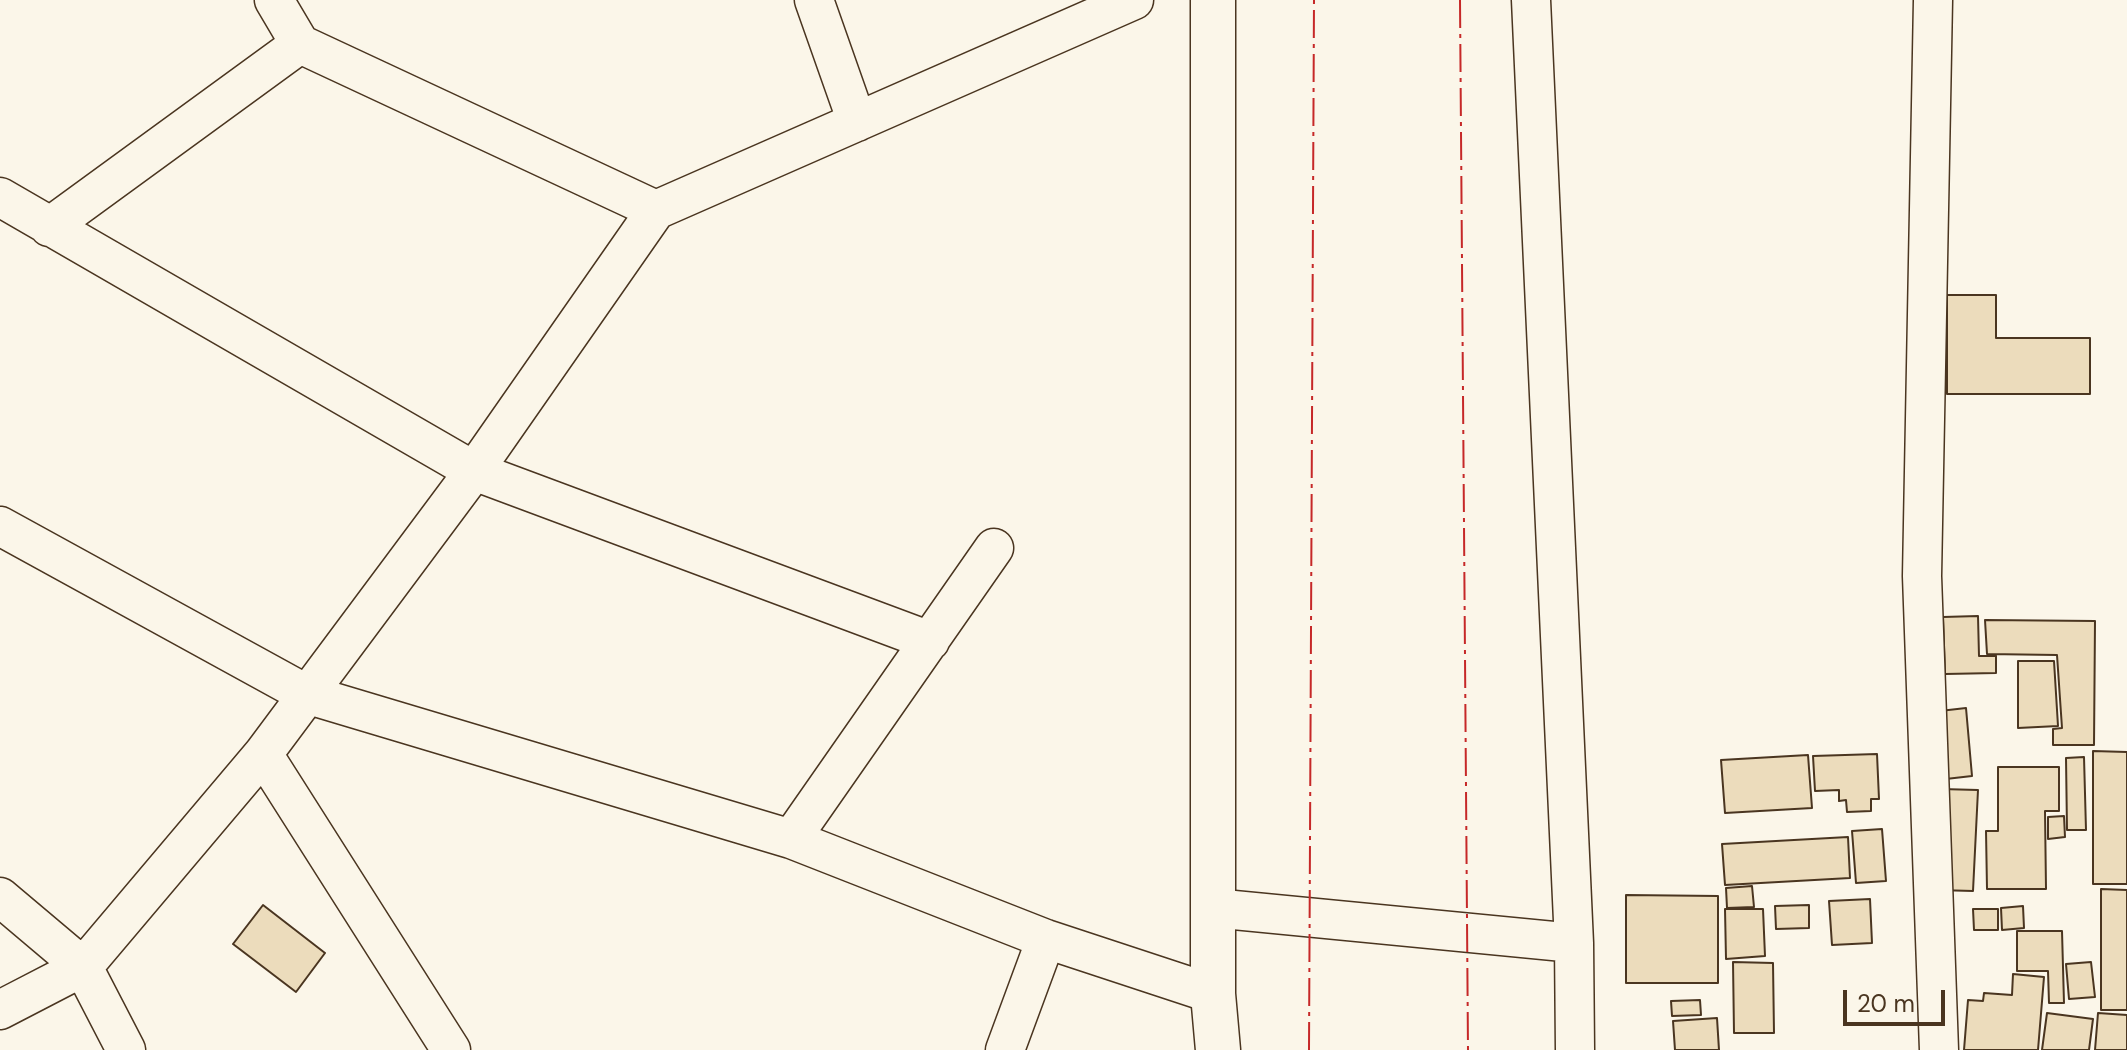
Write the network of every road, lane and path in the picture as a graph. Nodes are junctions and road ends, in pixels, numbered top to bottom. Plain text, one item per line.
1 (274, 0) edge
2 (814, 0) edge
3 (1134, 0) edge
4 (1213, 0) edge
5 (1531, 0) edge
6 (1933, 0) edge
7 (300, 44) junction
8 (857, 122) junction
9 (0, 197) edge
10 (656, 210) junction
11 (49, 227) junction
12 (474, 471) junction
13 (0, 526) edge
14 (994, 548) dead end
15 (930, 641) junction
16 (306, 694) junction
17 (263, 754) junction
18 (791, 839) junction
19 (0, 897) edge
20 (1213, 908) junction
21 (1046, 939) junction
22 (1574, 943) junction
23 (83, 967) junction
24 (1213, 994) junction
25 (0, 1010) edge
26 (126, 1050) edge
27 (451, 1050) edge
28 (1005, 1050) edge
29 (1218, 1050) edge
30 (1575, 1050) edge
31 (1939, 1050) edge

1 - 7 street
2 - 8 street
3 - 8 street
4 - 20 main road
5 - 22 street
6 - 31 street
7 - 10 street
7 - 11 street
8 - 10 street
9 - 11 street
10 - 12 street
11 - 12 street
12 - 15 street
12 - 16 street
13 - 16 street
14 - 15 street
15 - 18 street
16 - 17 street
16 - 18 street
17 - 23 street
17 - 27 street
18 - 21 street
19 - 23 street
20 - 22 street
20 - 24 main road
21 - 24 street
21 - 28 street
22 - 30 street
23 - 25 street
23 - 26 street
24 - 29 main road

